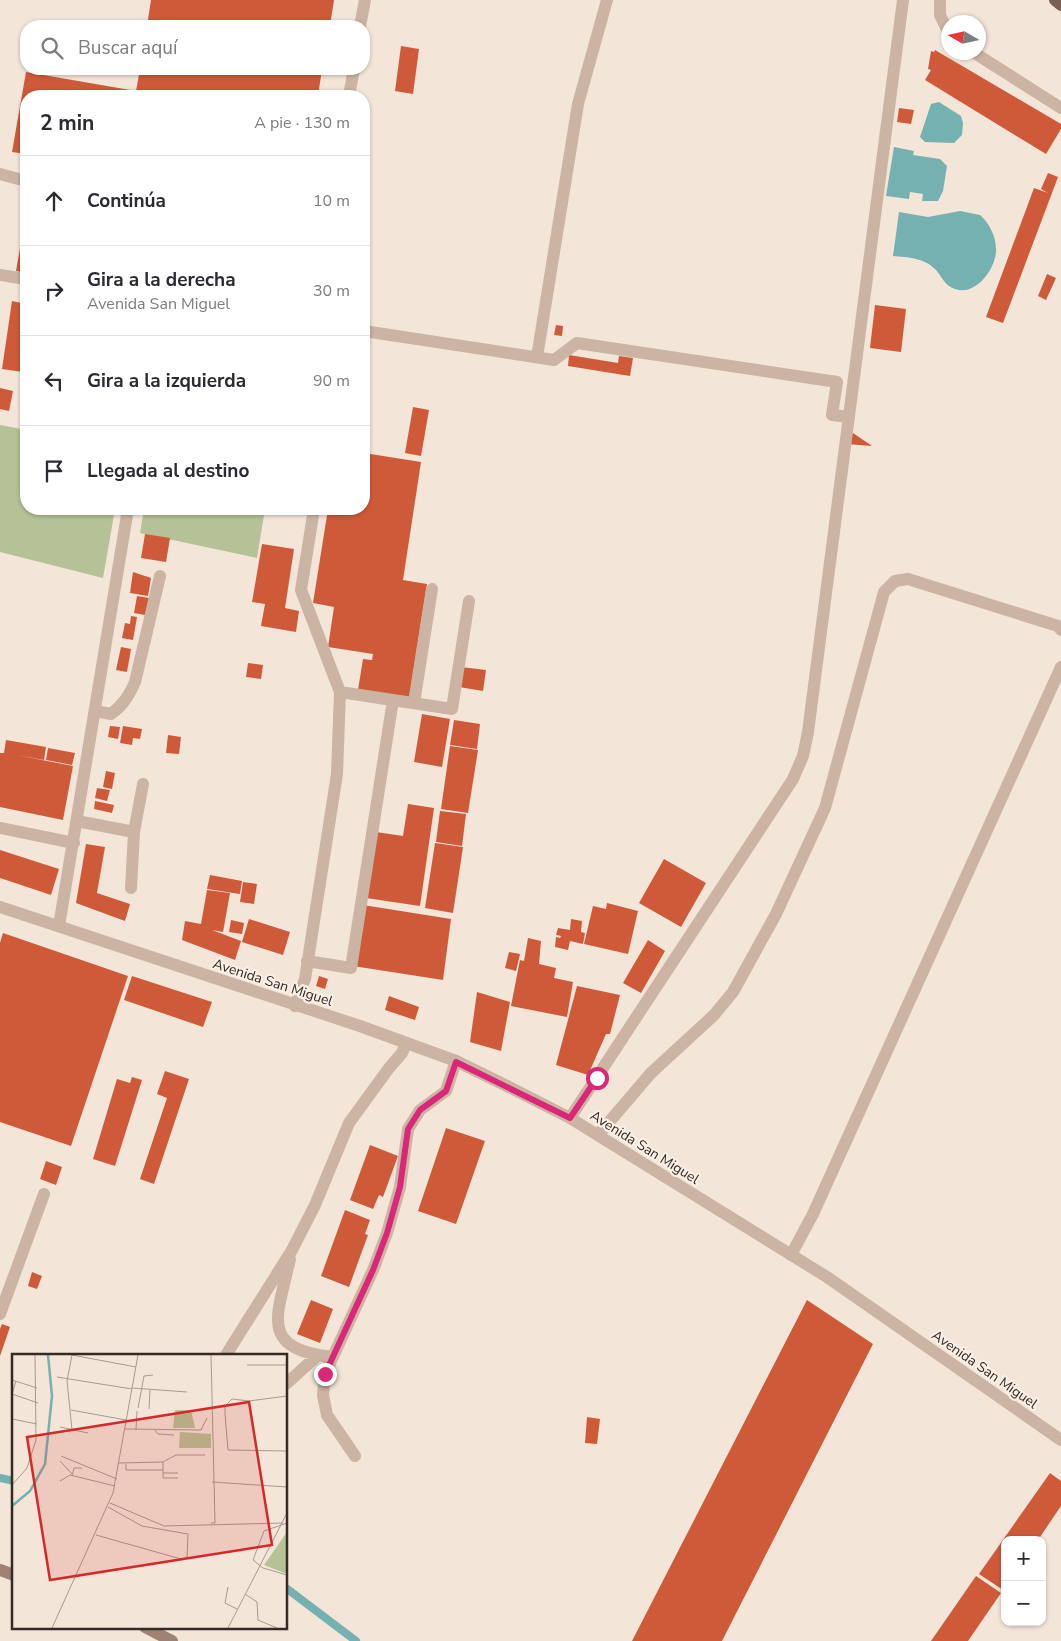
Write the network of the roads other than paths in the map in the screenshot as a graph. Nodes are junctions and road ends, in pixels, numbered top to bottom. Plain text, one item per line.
1 (365, 0) edge
2 (607, 0) edge
3 (903, 0) edge
4 (940, 0) edge
5 (1055, 0) edge
6 (1061, 5) edge
7 (941, 17) edge
8 (361, 20) edge
9 (986, 60) edge
10 (353, 75) edge
11 (350, 90) edge
12 (1061, 108) edge
13 (0, 174) edge
14 (20, 179) edge
15 (0, 275) edge
16 (20, 278) edge
17 (370, 332) edge
18 (537, 357) junction
19 (849, 417) junction
20 (127, 515) edge
21 (313, 515) edge
22 (160, 576) dead end
23 (432, 589) dead end
24 (469, 601) dead end
25 (1061, 630) edge
26 (1061, 667) edge
27 (340, 692) junction
28 (393, 700) junction
29 (414, 703) junction
30 (95, 711) junction
31 (143, 784) dead end
32 (77, 821) junction
33 (0, 828) edge
34 (134, 832) junction
35 (74, 843) junction
36 (131, 888) dead end
37 (0, 907) edge
38 (59, 926) junction
39 (308, 961) junction
40 (296, 1006) junction
41 (406, 1043) junction
42 (456, 1062) junction
43 (570, 1118) junction
44 (598, 1135) junction
45 (44, 1194) dead end
46 (292, 1250) junction
47 (791, 1254) junction
48 (0, 1312) edge
49 (227, 1354) edge
50 (318, 1355) junction
51 (333, 1357) junction
52 (288, 1382) edge
53 (1061, 1440) edge
54 (356, 1456) dead end
55 (0, 1570) edge
56 (12, 1574) edge
57 (147, 1628) edge
58 (172, 1641) edge

1 - 8 street
2 - 18 street
3 - 19 street
4 - 7 street
5 - 6 main road
9 - 12 street
10 - 11 street
13 - 14 street
15 - 16 street
17 - 18 street
18 - 19 street
19 - 43 street
20 - 30 street
21 - 27 street
22 - 30 street
23 - 29 street
24 - 29 street
25 - 44 street
26 - 47 street
27 - 28 street
27 - 39 street
28 - 29 street
28 - 39 street
30 - 32 street
31 - 34 street
32 - 34 street
32 - 35 street
33 - 35 street
34 - 36 street
35 - 38 street
37 - 38 street, Avenida San Miguel
38 - 40 street, Avenida San Miguel
39 - 40 street
40 - 41 street, Avenida San Miguel
41 - 42 street, Avenida San Miguel
41 - 46 street
42 - 43 street, Avenida San Miguel
42 - 51 street
43 - 44 street, Avenida San Miguel
44 - 47 street, Avenida San Miguel
45 - 48 street
46 - 49 street
46 - 50 street
47 - 53 street, Avenida San Miguel
50 - 51 street
50 - 52 street
51 - 54 street
55 - 56 main road
57 - 58 main road

